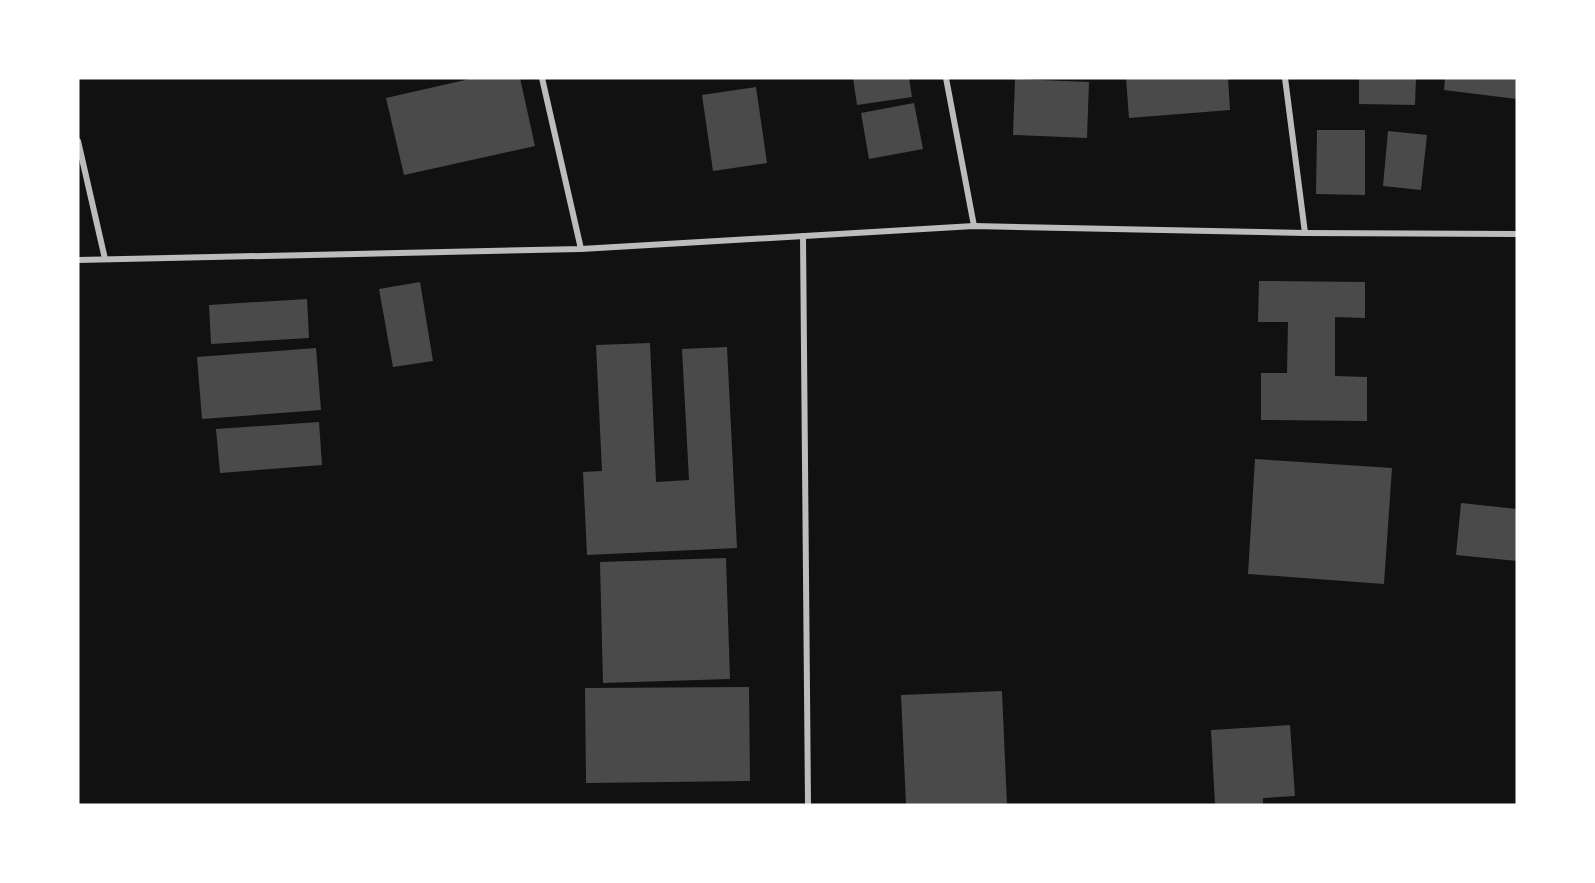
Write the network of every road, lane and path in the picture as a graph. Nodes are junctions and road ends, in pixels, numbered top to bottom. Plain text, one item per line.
1 (542, 78) edge
2 (946, 78) edge
3 (1285, 78) edge
4 (78, 141) edge
5 (975, 226) junction
6 (1305, 233) junction
7 (1517, 234) edge
8 (803, 236) junction
9 (581, 249) junction
10 (105, 259) junction
11 (78, 260) edge
12 (808, 805) edge

1 - 9 street
2 - 5 street
3 - 6 street
4 - 10 street
5 - 6 street
5 - 8 street
6 - 7 street
8 - 9 street
8 - 12 street
9 - 10 street
10 - 11 street

